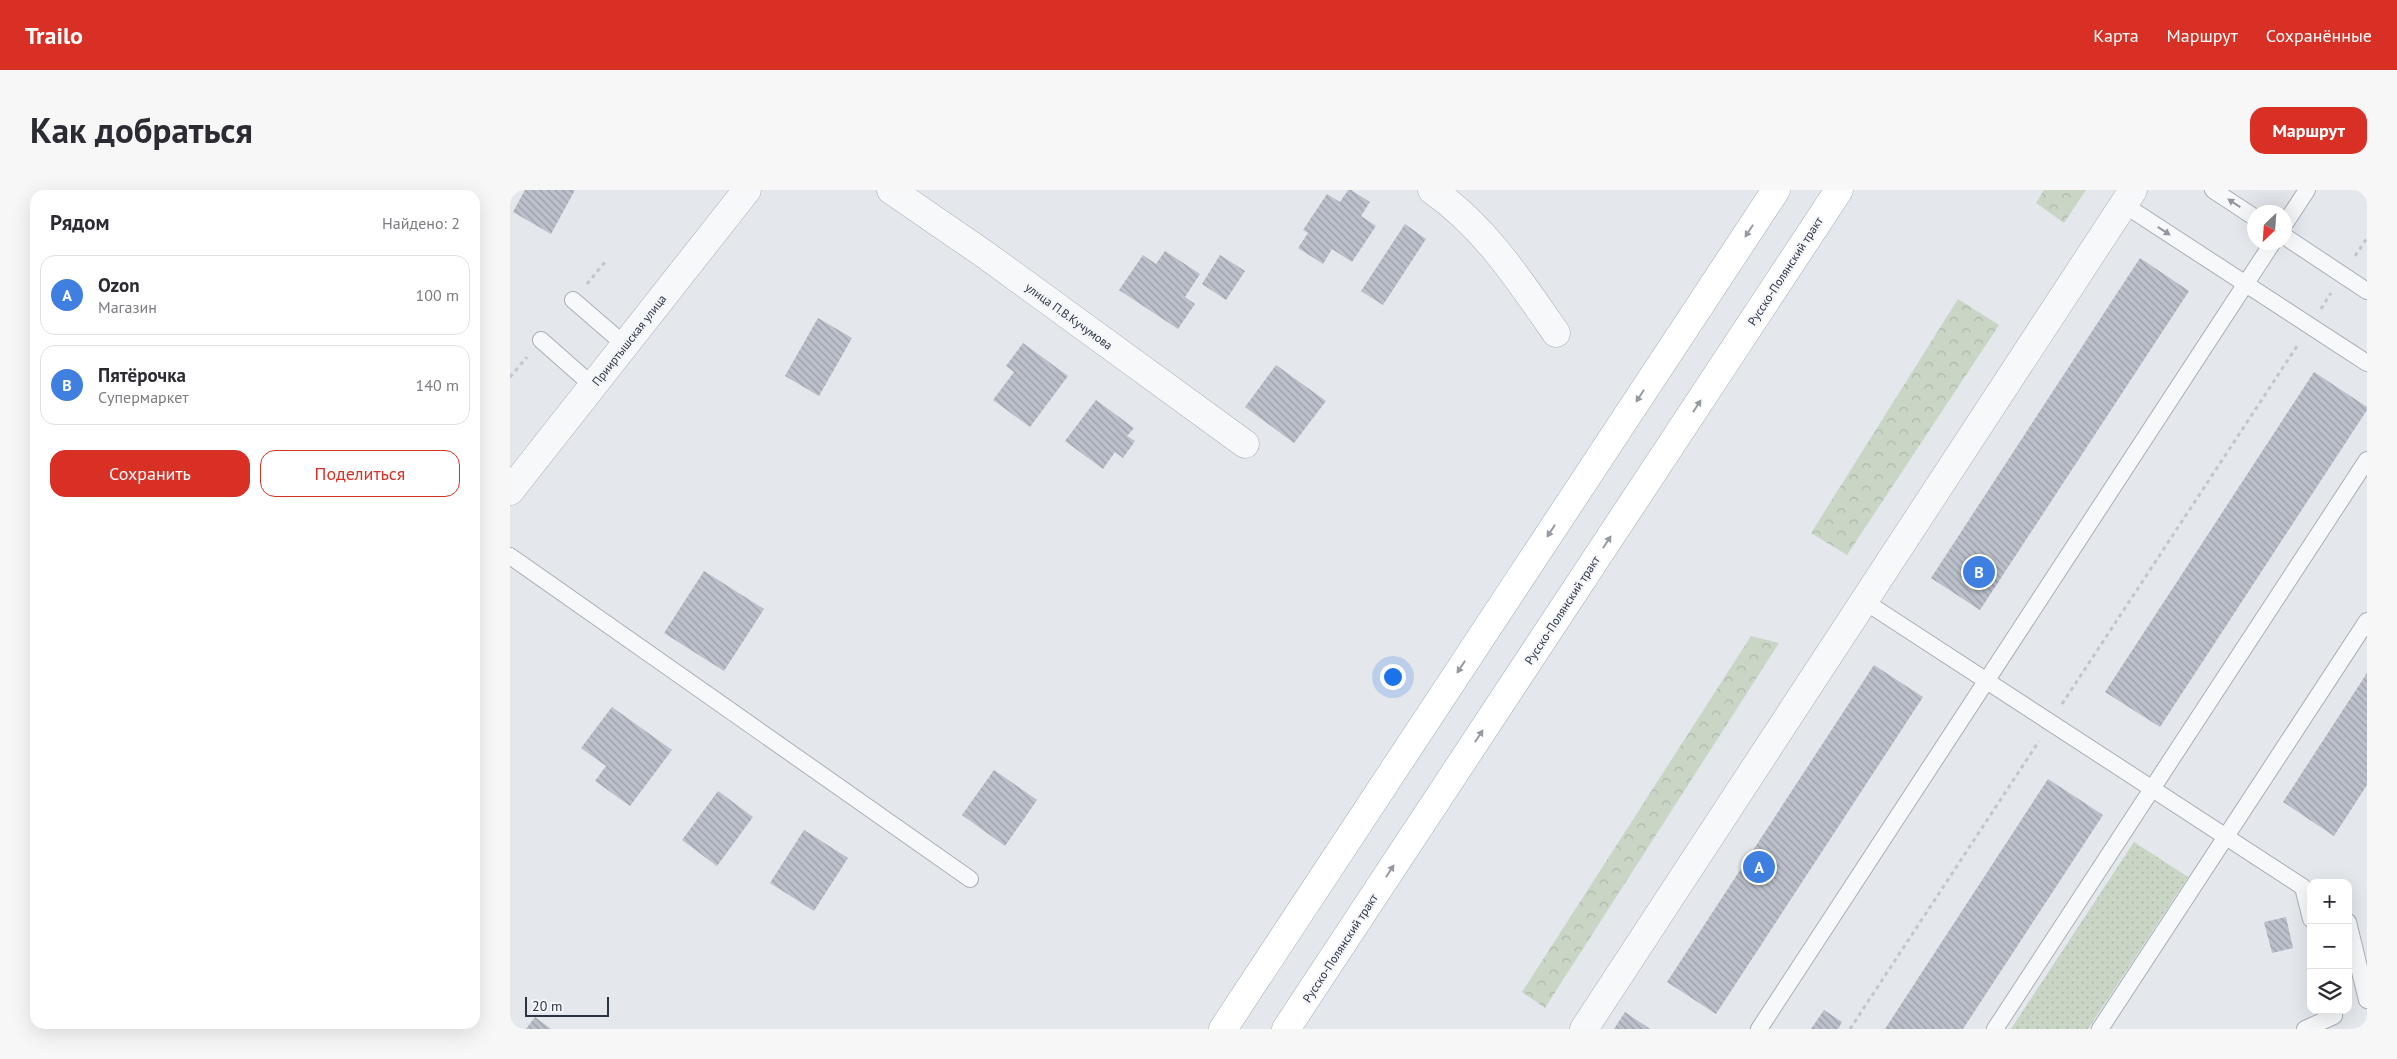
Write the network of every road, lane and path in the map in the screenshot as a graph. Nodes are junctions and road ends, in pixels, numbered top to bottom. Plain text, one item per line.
1 (747, 190) edge
2 (891, 190) edge
3 (1432, 190) edge
4 (1776, 190) edge
5 (1839, 190) edge
6 (2213, 190) edge
7 (2307, 190) edge
8 (2128, 197) edge
9 (2247, 212) edge
10 (2292, 213) edge
11 (2367, 238) edge
12 (2292, 241) edge
13 (2268, 250) edge
14 (605, 262) dead end
15 (2343, 275) junction
16 (2246, 284) junction
17 (2367, 291) edge
18 (573, 300) joint
19 (2310, 326) junction
20 (1556, 333) dead end
21 (541, 340) joint
22 (625, 345) junction
23 (2367, 363) edge
24 (510, 377) edge
25 (593, 386) junction
26 (1245, 444) dead end
27 (2367, 460) edge
28 (510, 491) edge
29 (510, 556) edge
30 (1864, 601) junction
31 (2367, 621) edge
32 (1986, 681) junction
33 (2050, 722) junction
34 (2152, 789) junction
35 (2226, 837) junction
36 (970, 879) dead end
37 (2307, 903) edge
38 (2348, 924) edge
39 (2367, 1000) edge
40 (2335, 1018) edge
41 (1223, 1029) edge
42 (1286, 1029) edge
43 (1584, 1029) edge
44 (1759, 1029) edge
45 (1850, 1029) edge
46 (1995, 1029) edge
47 (2100, 1029) edge
48 (2305, 1029) edge

1 - 22 street, Прииртышская улица
2 - 26 street, улица П.В.Кучумова
3 - 20 street
4 -> 41 main road
42 -> 5 main road, Русско-Полянский тракт
9 -> 6 lane
7 - 10 lane
8 -> 16 lane
8 - 30 street
11 - 15 path
12 - 15 lane
13 - 16 lane
14 - 18 path
15 - 17 lane
15 - 19 path
16 - 19 lane
16 - 32 lane
18 - 22 lane
19 - 23 lane
19 - 33 path
21 - 24 path
21 - 25 lane
22 - 25 street, Прииртышская улица
25 - 28 street, Прииртышская улица
27 - 34 lane
29 - 36 lane
30 - 32 lane
30 - 43 street
31 - 35 lane
32 - 33 lane
32 - 44 lane
33 - 34 lane
33 - 45 path
34 - 35 lane
34 - 46 lane
35 - 37 lane
35 - 47 lane
38 - 39 lane
40 - 48 lane

